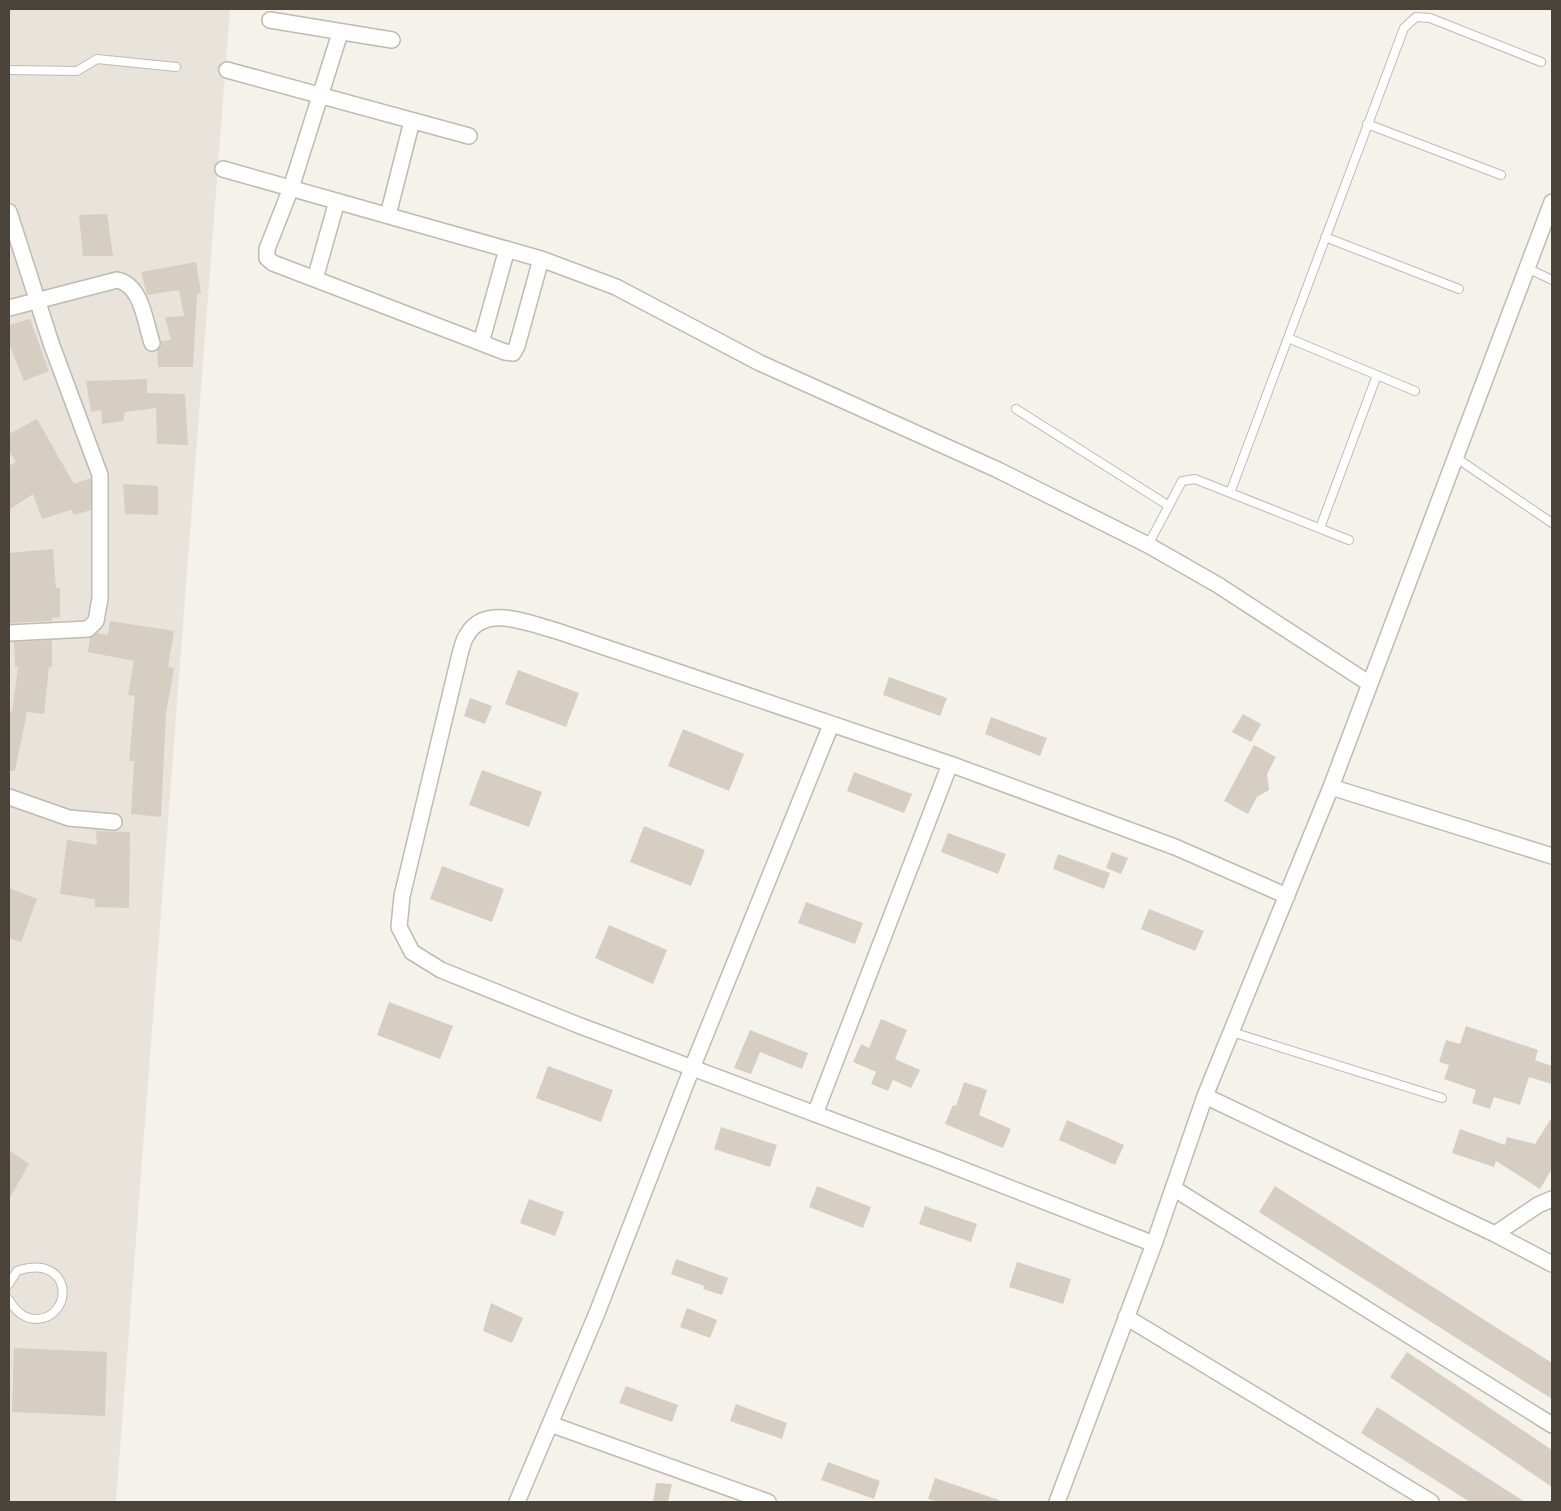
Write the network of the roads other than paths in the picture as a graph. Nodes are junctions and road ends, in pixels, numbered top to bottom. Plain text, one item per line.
1 (270, 20) dead end
2 (340, 32) junction
3 (392, 40) dead end
4 (1541, 62) dead end
5 (176, 67) dead end
6 (9, 70) edge
7 (226, 70) dead end
8 (319, 96) junction
9 (412, 121) junction
10 (1367, 124) junction
11 (469, 136) dead end
12 (223, 168) dead end
13 (1501, 174) dead end
14 (291, 188) junction
15 (337, 201) junction
16 (1552, 202) edge
17 (9, 212) edge
18 (388, 215) junction
19 (1325, 237) junction
20 (507, 249) junction
21 (541, 259) junction
22 (1527, 268) junction
23 (315, 279) junction
24 (1552, 280) edge
25 (1459, 289) dead end
26 (37, 301) junction
27 (9, 308) edge
28 (1288, 338) junction
29 (481, 342) junction
30 (152, 343) dead end
31 (1377, 375) junction
32 (1414, 391) dead end
33 (1016, 409) dead end
34 (1455, 457) junction
35 (1230, 493) junction
36 (1169, 506) junction
37 (1552, 523) edge
38 (1320, 528) junction
39 (1349, 540) dead end
40 (1148, 545) junction
41 (9, 633) edge
42 (1370, 684) junction
43 (831, 725) junction
44 (950, 764) junction
45 (1332, 787) junction
46 (9, 797) edge
47 (114, 822) dead end
48 (1552, 856) edge
49 (1287, 896) junction
50 (1232, 1032) junction
51 (692, 1068) junction
52 (1206, 1096) junction
53 (1442, 1098) dead end
54 (815, 1114) junction
55 (1173, 1188) junction
56 (1552, 1199) edge
57 (1495, 1234) junction
58 (1154, 1244) junction
59 (1552, 1264) edge
60 (9, 1284) edge
61 (9, 1300) edge
62 (1126, 1317) junction
63 (550, 1424) junction
64 (1552, 1426) edge
65 (517, 1502) edge
66 (768, 1502) edge
67 (1057, 1502) edge
68 (1431, 1502) edge

1 - 2 street
2 - 3 street
2 - 8 street
4 - 10 lane
5 - 6 lane
7 - 8 street
8 - 9 street
8 - 14 street
9 - 11 street
9 - 18 street
10 - 13 lane
10 - 19 lane
12 - 14 street
14 - 15 street
14 - 23 street
15 - 18 street
15 - 23 street
16 - 22 street
17 - 26 street
18 - 20 street
19 - 25 lane
19 - 28 lane
20 - 21 street
20 - 29 street
21 - 29 street
21 - 40 street
22 - 24 lane
22 - 34 street
23 - 29 street
26 - 27 street
26 - 30 street
26 - 41 street
28 - 31 lane
28 - 35 lane
31 - 32 lane
31 - 38 lane
33 - 36 lane
34 - 37 lane
34 - 42 street
35 - 36 lane
35 - 38 lane
36 - 40 lane
38 - 39 lane
40 - 42 street
42 - 45 street
43 - 44 street
43 - 51 street
43 - 51 street
44 - 49 street
44 - 54 street
45 - 48 street
45 - 49 street
46 - 47 street
49 - 50 street
50 - 52 street
50 - 53 lane
51 - 54 street
51 - 63 street
52 - 55 street
52 - 57 street
54 - 58 street
55 - 58 street
55 - 64 street
56 - 57 street
57 - 59 street
58 - 62 street
60 - 61 lane
62 - 67 street
62 - 68 street
63 - 65 street
63 - 66 street

